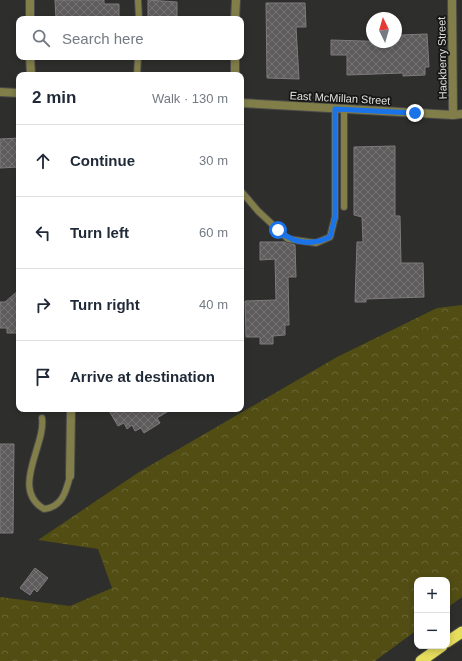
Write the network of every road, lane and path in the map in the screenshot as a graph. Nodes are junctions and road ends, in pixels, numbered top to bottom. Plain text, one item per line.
1 (30, 0) edge
2 (138, 0) edge
3 (236, 0) edge
4 (452, 0) edge
5 (30, 16) edge
6 (139, 16) edge
7 (235, 16) edge
8 (30, 60) edge
9 (138, 60) edge
10 (235, 60) edge
11 (31, 72) edge
12 (137, 72) edge
13 (234, 72) edge
14 (0, 92) edge
15 (16, 93) edge
16 (244, 103) edge
17 (335, 109) junction
18 (344, 109) junction
19 (462, 114) edge
20 (453, 115) junction
21 (244, 195) edge
22 (344, 207) dead end
23 (71, 412) edge
24 (42, 418) dead end
25 (70, 476) joint
26 (462, 632) edge
27 (450, 640) edge
28 (438, 649) edge
29 (421, 661) edge

1 - 5 street
2 - 6 lane
3 - 7 street
4 - 20 street, Hackberry Street
8 - 11 street
9 - 12 lane
10 - 13 street
14 - 15 street
16 - 17 street, East McMillan Street
17 - 18 street, East McMillan Street
17 - 21 lane
18 - 20 street, East McMillan Street
18 - 22 lane
19 - 20 street, East McMillan Street
23 - 25 street
24 - 25 lane
26 - 27 highway
28 - 29 highway

